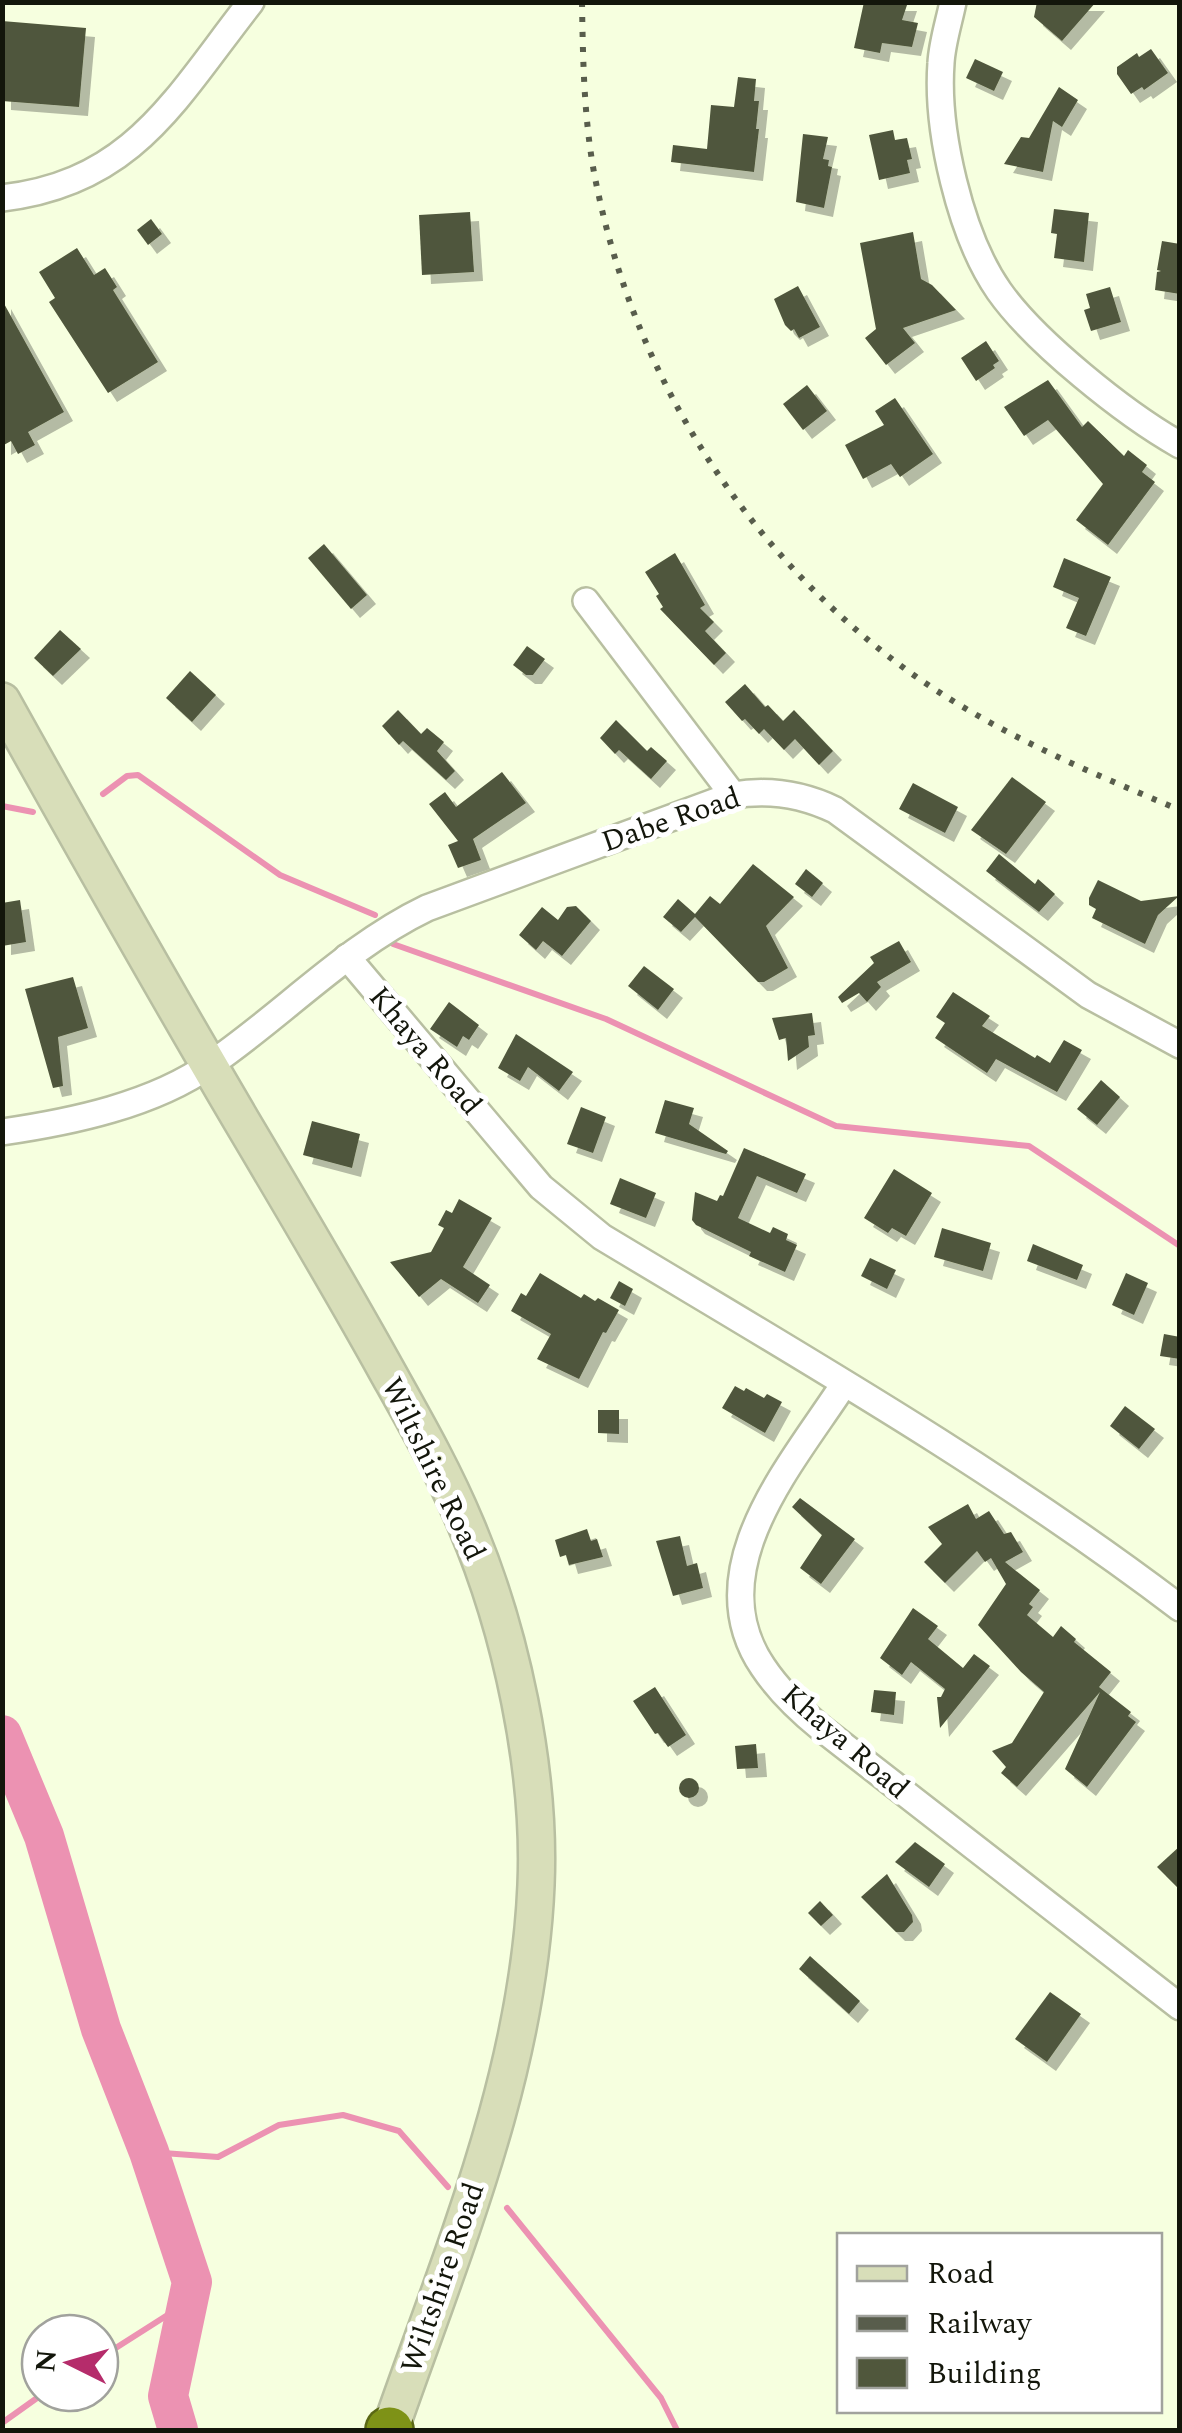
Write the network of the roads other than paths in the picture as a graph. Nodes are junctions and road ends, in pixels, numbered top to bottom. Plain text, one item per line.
1 (251, 2) edge
2 (953, 2) edge
3 (2, 198) edge
4 (1180, 445) edge
5 (586, 601) dead end
6 (2, 701) edge
7 (733, 795) junction
8 (347, 957) junction
9 (1180, 1045) edge
10 (210, 1066) junction
11 (2, 1132) edge
12 (844, 1384) junction
13 (1180, 1608) edge
14 (1180, 2007) edge
15 (390, 2430) edge

1 - 3 street
2 - 4 street
5 - 7 street
6 - 10 street, Wiltshire Road
7 - 8 street, Dabe Road
7 - 9 street, Dabe Road
8 - 10 street, Dabe Road
8 - 12 street, Khaya Road
10 - 11 street, Dabe Road
10 - 15 street, Wiltshire Road
12 - 13 street, Khaya Road
12 - 14 street, Khaya Road

